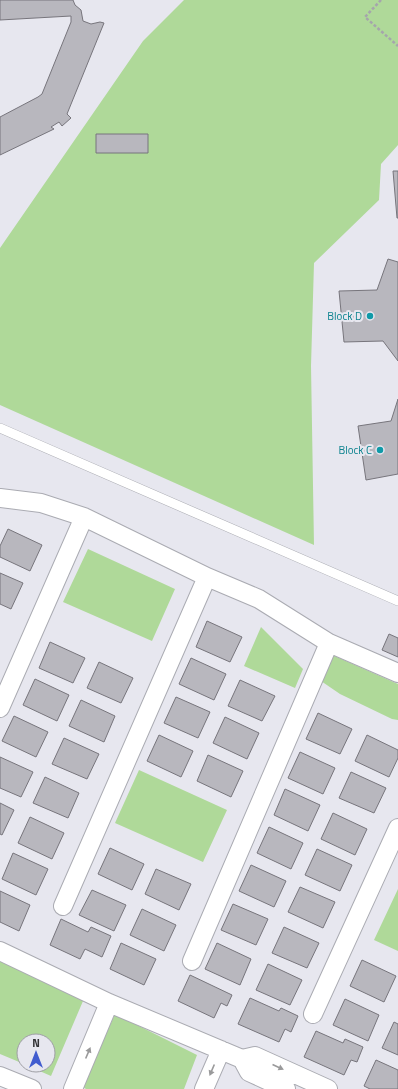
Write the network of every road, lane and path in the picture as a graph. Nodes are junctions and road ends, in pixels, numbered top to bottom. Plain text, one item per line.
1 (381, 0) edge
2 (398, 46) edge
3 (0, 428) edge
4 (0, 498) edge
5 (84, 517) junction
6 (207, 576) junction
7 (398, 601) edge
8 (329, 643) junction
9 (398, 673) edge
10 (0, 708) edge
11 (398, 828) edge
12 (63, 906) dead end
13 (0, 951) edge
14 (192, 961) dead end
15 (109, 1003) junction
16 (312, 1014) dead end
17 (220, 1050) junction
18 (242, 1059) junction
19 (0, 1076) edge
20 (32, 1089) edge
21 (73, 1089) edge
22 (204, 1089) edge
23 (286, 1089) edge
24 (328, 1089) edge

1 - 2 path
3 - 7 lane
4 - 5 street
5 - 6 street
5 - 10 street
6 - 8 street
6 - 12 street
8 - 9 street
8 - 14 street
11 - 16 street
13 - 15 street
15 - 17 street
21 -> 15 street
17 - 18 street
17 -> 22 street
18 - 23 street
18 -> 24 street
19 - 20 street

